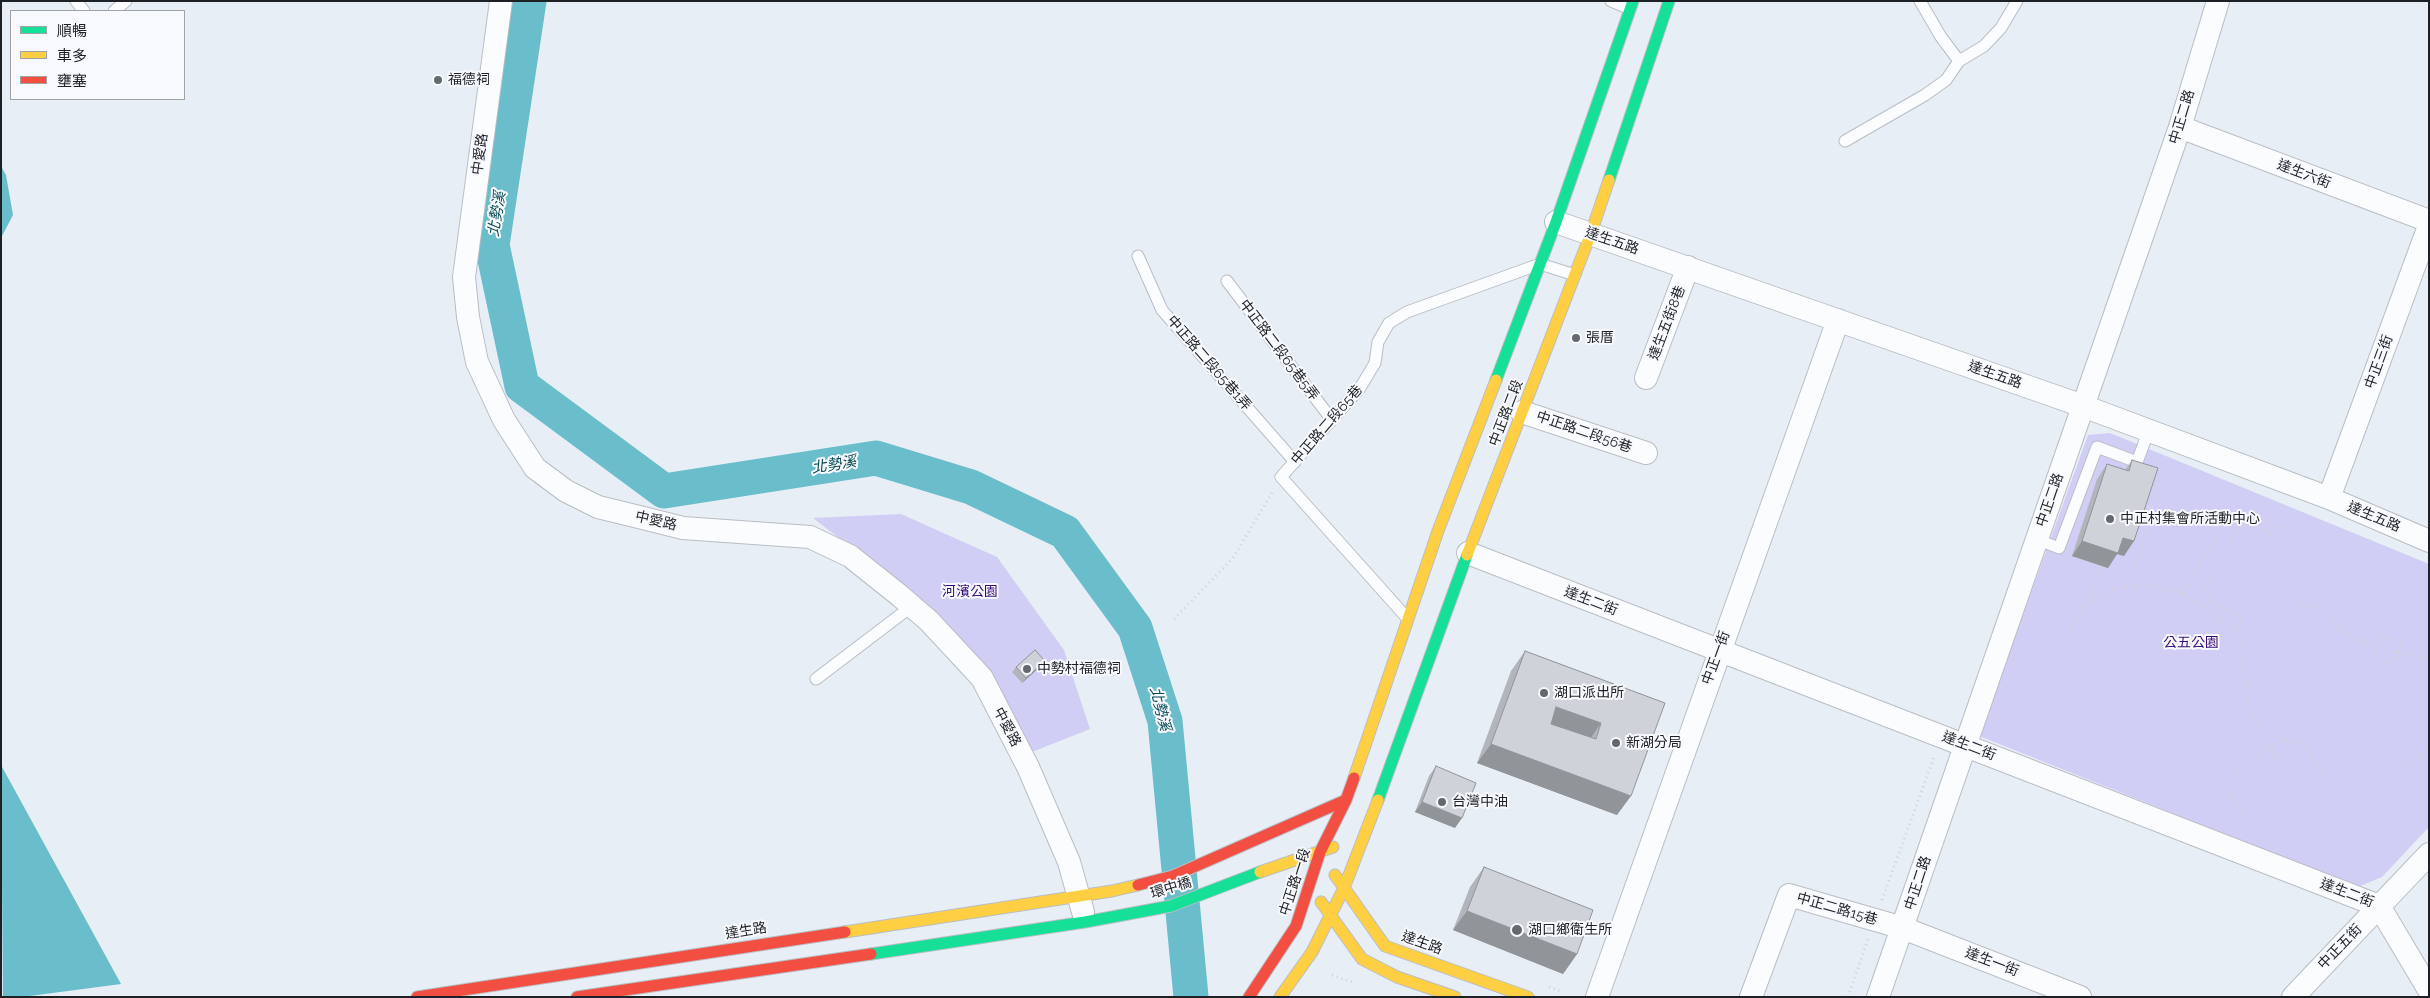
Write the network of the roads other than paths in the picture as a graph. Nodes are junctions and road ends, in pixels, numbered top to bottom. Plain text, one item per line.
1 (126, 1) edge
2 (501, 1) edge
3 (1611, 1) edge
4 (1669, 1) edge
5 (1920, 1) edge
6 (2017, 1) edge
7 (2218, 1) edge
8 (1632, 5) edge
9 (115, 10) edge
10 (1959, 61) junction
11 (2180, 128) junction
12 (1845, 141) dead end
13 (2429, 221) edge
14 (1556, 222) junction
15 (2429, 226) edge
16 (1591, 233) junction
17 (1138, 256) dead end
18 (1540, 264) junction
19 (1688, 267) junction
20 (1575, 275) junction
21 (1227, 281) dead end
22 (1838, 320) junction
23 (1646, 378) dead end
24 (2083, 406) junction
25 (1522, 412) junction
26 (1332, 420) junction
27 (2149, 430) junction
28 (1646, 453) dead end
29 (1294, 462) junction
30 (2329, 498) junction
31 (2036, 539) junction
32 (2429, 540) edge
33 (1468, 552) junction
34 (912, 606) junction
35 (1408, 619) junction
36 (1719, 651) junction
37 (816, 679) dead end
38 (1964, 744) junction
39 (1346, 800) junction
40 (1366, 834) junction
41 (1317, 848) junction
42 (2429, 854) edge
43 (1291, 860) junction
44 (1309, 884) junction
45 (1344, 888) junction
46 (1080, 896) junction
47 (2379, 906) junction
48 (1330, 914) junction
49 (1085, 922) junction
50 (1903, 928) junction
51 (708, 952) junction
52 (712, 977) junction
53 (2429, 990) edge
54 (1250, 996) edge
55 (417, 997) edge
56 (577, 997) edge
57 (1280, 997) edge
58 (1456, 997) edge
59 (1528, 997) edge
60 (1597, 997) edge
61 (1751, 997) edge
62 (1878, 997) edge
63 (2080, 997) edge
64 (2293, 997) edge

1 - 9 lane
2 - 34 street, 中愛路
3 - 8 lane
4 - 16 main road, 中正路二段
5 - 10 lane
6 - 10 lane
7 - 11 street, 中正二路
8 - 14 main road, 中正路二段
10 - 12 lane
11 - 13 street, 達生六街
11 - 24 street, 中正二路
14 - 16 street, 達生五路
14 - 18 main road, 中正路二段
15 - 30 street, 中正三街
16 - 19 street, 達生五路
16 - 20 main road, 中正路二段
17 - 29 lane, 中正路二段65巷1弄
18 - 20 lane
18 - 26 lane, 中正路二段65巷
18 - 35 main road, 中正路二段
19 - 22 street, 達生五路
19 - 23 street, 達生五街8巷
20 - 25 main road, 中正路二段
21 - 26 lane, 中正路二段65巷5弄
22 - 24 street, 達生五路
22 - 36 street, 中正一街
24 - 27 street, 達生五路
24 - 31 street, 中正二路
25 - 28 street, 中正路二段56巷
25 - 33 main road, 中正路二段
26 - 29 lane, 中正路二段65巷
27 - 30 street, 達生五路
27 - 31 lane
29 - 35 lane, 中正路二段65巷
30 - 32 street, 達生五路
31 - 38 street, 中正二路
33 - 36 street, 達生二街
33 - 40 main road, 中正路二段
34 - 37 lane
34 - 46 street, 中愛路
35 - 39 main road, 中正路二段
36 - 38 street, 達生二街
36 - 60 street, 中正一街
38 - 47 street, 達生二街
38 - 50 street, 中正二路
39 - 41 main road, 中正路一段
39 - 46 main road, 環中橋
40 - 41 main road
40 - 45 main road
41 - 43 main road
41 - 44 main road, 中正路一段
41 - 45 main road, 達生路
42 - 47 street, 中正五街
43 - 44 main road
43 - 49 main road, 環中橋
44 - 48 main road
44 - 54 main road, 中正路一段
45 - 48 main road
45 - 59 main road, 達生路
46 - 49 street, 中愛路
46 - 51 main road, 達生路
47 - 53 street, 達生二街
47 - 64 street, 中正五街
48 - 57 main road
48 - 58 main road
49 - 52 main road
50 - 61 street, 中正二路15巷
50 - 62 street, 中正二路
50 - 63 street, 達生一街
51 - 52 street
51 - 55 main road, 達生路
52 - 56 main road

